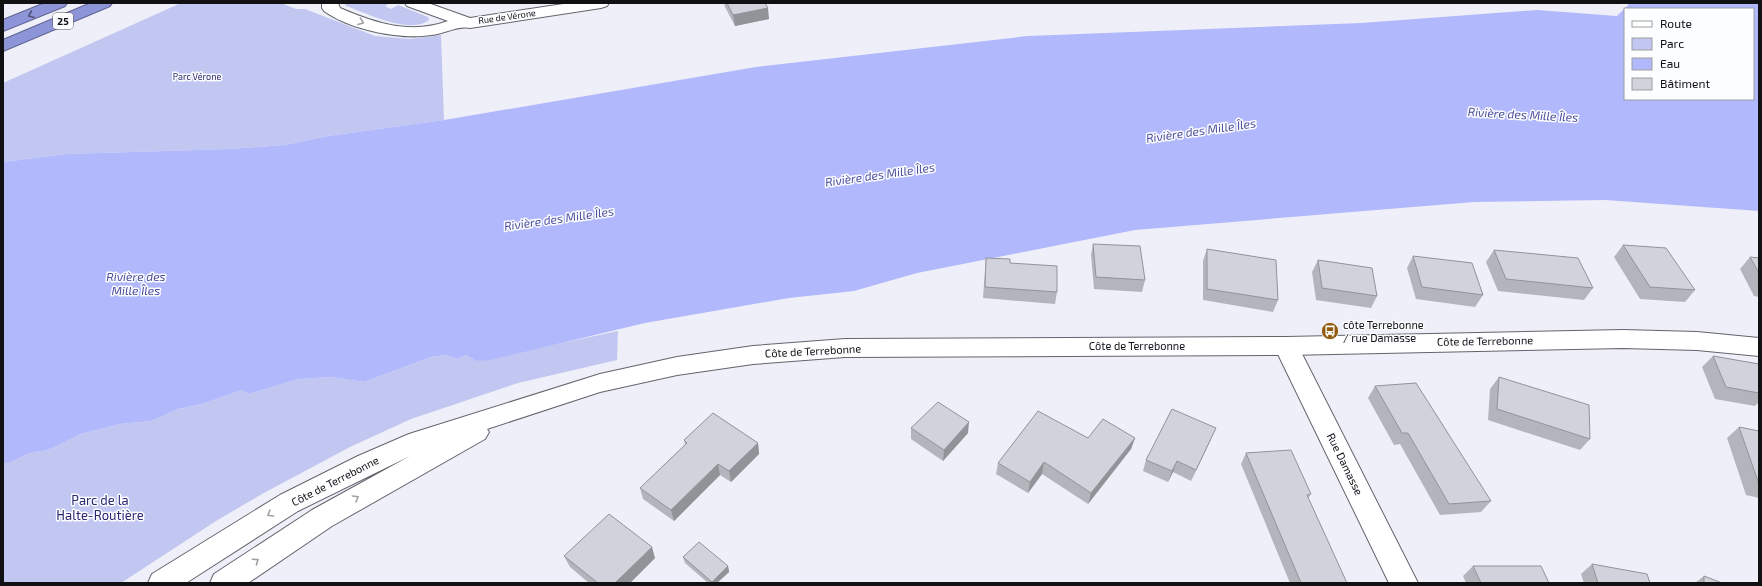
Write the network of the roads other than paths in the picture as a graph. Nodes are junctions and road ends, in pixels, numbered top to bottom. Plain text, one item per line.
1 (59, 3) edge
2 (104, 3) edge
3 (330, 3) edge
4 (412, 3) edge
5 (601, 3) edge
6 (461, 21) junction
7 (3, 26) edge
8 (3, 46) edge
9 (1286, 346) junction
10 (1759, 347) edge
11 (521, 408) junction
12 (162, 583) edge
13 (224, 583) edge
14 (1404, 583) edge

1 -> 7 highway, 25
2 - 8 highway, 25
3 -> 6 main road, Rue de Vérone
4 - 6 main road, Rue de Vérone
5 - 6 main road, Rue de Vérone
9 - 10 main road, Côte de Terrebonne
9 - 11 main road, Côte de Terrebonne
9 - 14 main road, Rue Damasse
11 -> 12 main road, Côte de Terrebonne
13 -> 11 main road, Côte de Terrebonne

